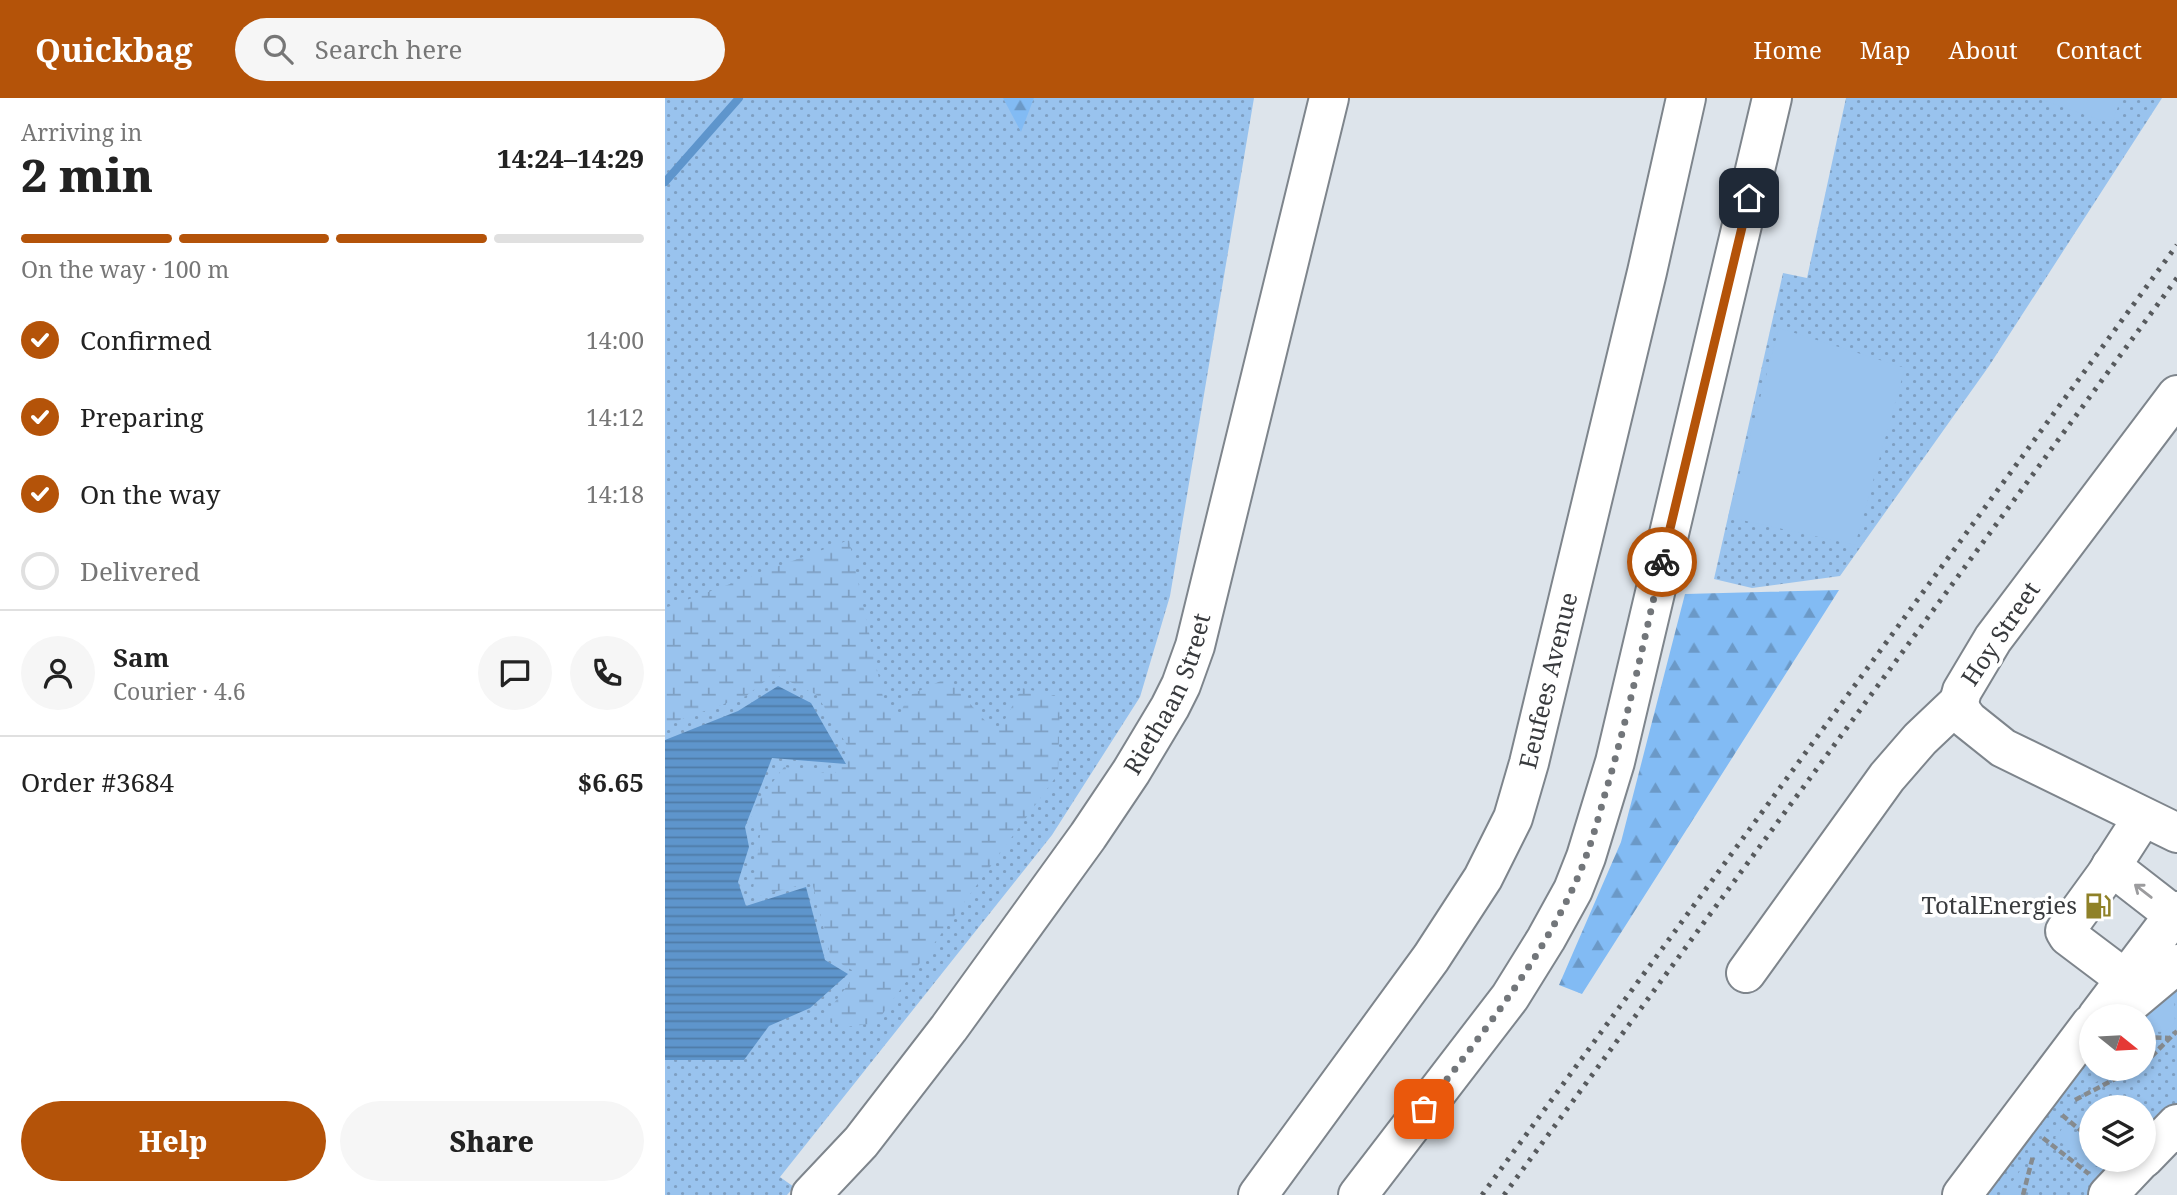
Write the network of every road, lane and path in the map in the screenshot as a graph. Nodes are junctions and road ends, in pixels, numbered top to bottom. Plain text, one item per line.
1 (1329, 98) edge
2 (1686, 98) edge
3 (1772, 98) edge
4 (2177, 395) edge
5 (1959, 702) junction
6 (2143, 817) junction
7 (2177, 833) edge
8 (2111, 866) junction
9 (2175, 913) edge
10 (2177, 964) edge
11 (1746, 973) dead end
12 (2125, 979) junction
13 (2107, 1004) edge
14 (2129, 1004) edge
15 (2177, 1031) edge
16 (2156, 1037) edge
17 (2170, 1038) junction
18 (2079, 1040) edge
19 (2079, 1048) edge
20 (2156, 1052) edge
21 (2059, 1066) junction
22 (2109, 1082) edge
23 (2066, 1104) dead end
24 (2177, 1124) edge
25 (2156, 1146) edge
26 (2130, 1172) edge
27 (2110, 1193) edge
28 (811, 1195) edge
29 (1258, 1195) edge
30 (1358, 1195) edge
31 (1962, 1195) edge
32 (2023, 1195) edge

1 - 28 street, Riethaan Street
2 - 29 street, Eeufees Avenue
3 - 30 street
4 - 5 street, Hoy Street
5 - 6 street, Hoy Street
5 - 11 street
6 - 7 street, Hoy Street
6 - 8 street
9 -> 8 street
8 - 12 street
9 - 12 street
10 - 14 street
12 - 13 street
15 - 17 path
16 - 17 path
17 - 20 path
18 - 21 street
19 - 21 street
21 - 31 street
22 - 23 path
24 - 25 street
26 - 27 street
27 - 32 path

